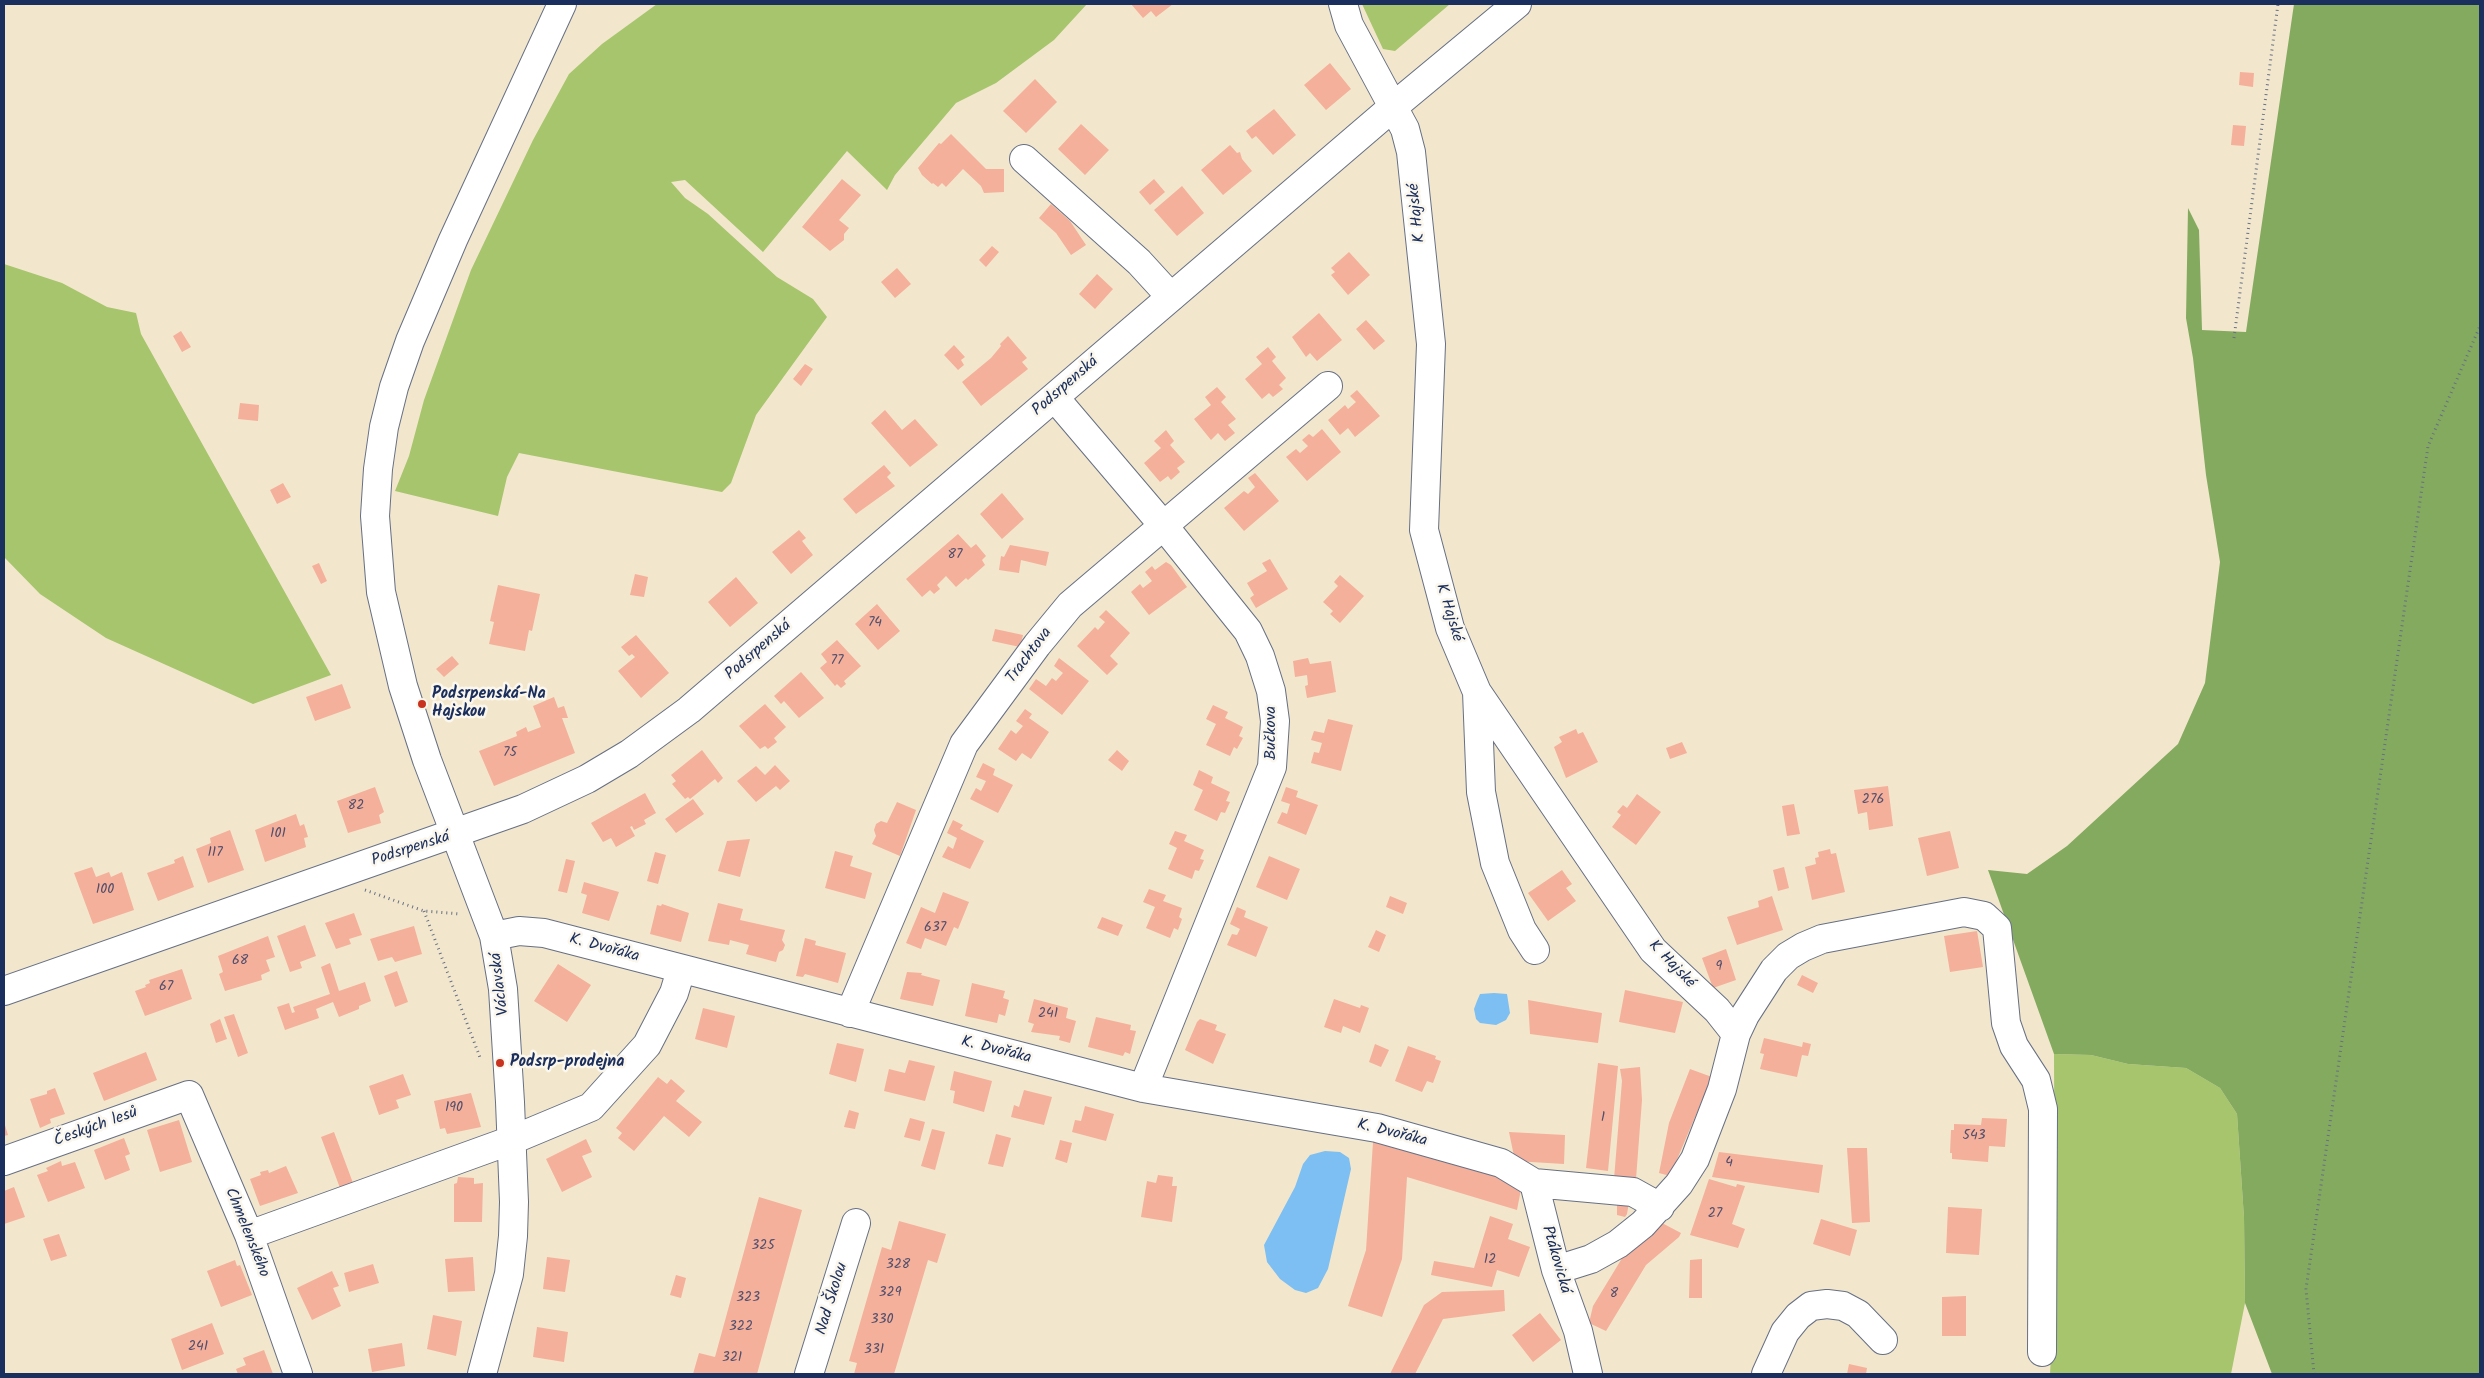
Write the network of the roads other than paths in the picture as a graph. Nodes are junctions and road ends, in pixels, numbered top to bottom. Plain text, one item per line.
1 (562, 4) edge
2 (1343, 4) edge
3 (1517, 4) edge
4 (1393, 107) junction
5 (1024, 159) dead end
6 (1171, 297) junction
7 (1328, 386) dead end
8 (1054, 398) junction
9 (1163, 524) junction
10 (1477, 692) junction
11 (456, 835) junction
12 (494, 936) junction
13 (1536, 950) dead end
14 (681, 970) junction
15 (4, 991) edge
16 (850, 1013) junction
17 (1736, 1034) junction
18 (1143, 1088) junction
19 (188, 1095) joint
20 (512, 1140) junction
21 (4, 1161) edge
22 (1534, 1183) junction
23 (1660, 1207) junction
24 (856, 1224) dead end
25 (249, 1235) junction
26 (1556, 1270) junction
27 (1883, 1340) dead end
28 (2042, 1352) dead end
29 (298, 1374) edge
30 (482, 1374) edge
31 (809, 1374) edge
32 (1588, 1374) edge
33 (1766, 1374) edge

1 - 11 street, Václavská
2 - 4 street, K Hajské
3 - 4 street, Podsrpenská
4 - 6 street, Podsrpenská
4 - 10 street, K Hajské
5 - 6 street
6 - 8 street, Podsrpenská
7 - 9 street, Trachtova
8 - 9 street, Bučkova
8 - 11 street, Podsrpenská
9 - 16 street, Trachtova
9 - 18 street, Bučkova
10 - 13 street
10 - 17 street, K Hajské
11 - 12 street, Václavská
11 - 15 street, Podsrpenská
12 - 14 street, K. Dvořáka
12 - 20 street, Václavská
14 - 16 street, K. Dvořáka
14 - 20 street
16 - 18 street, K. Dvořáka
17 - 23 street
17 - 28 street
18 - 22 street, K. Dvořáka
19 - 21 street, Českých lesů
19 - 25 street, Chmelenského
20 - 25 street
20 - 30 street, Václavská
22 - 23 street
22 - 26 street, Ptákovická
23 - 26 street
24 - 31 street, Nad Školou
25 - 29 street, Chmelenského
26 - 32 street, Ptákovická
27 - 33 street

